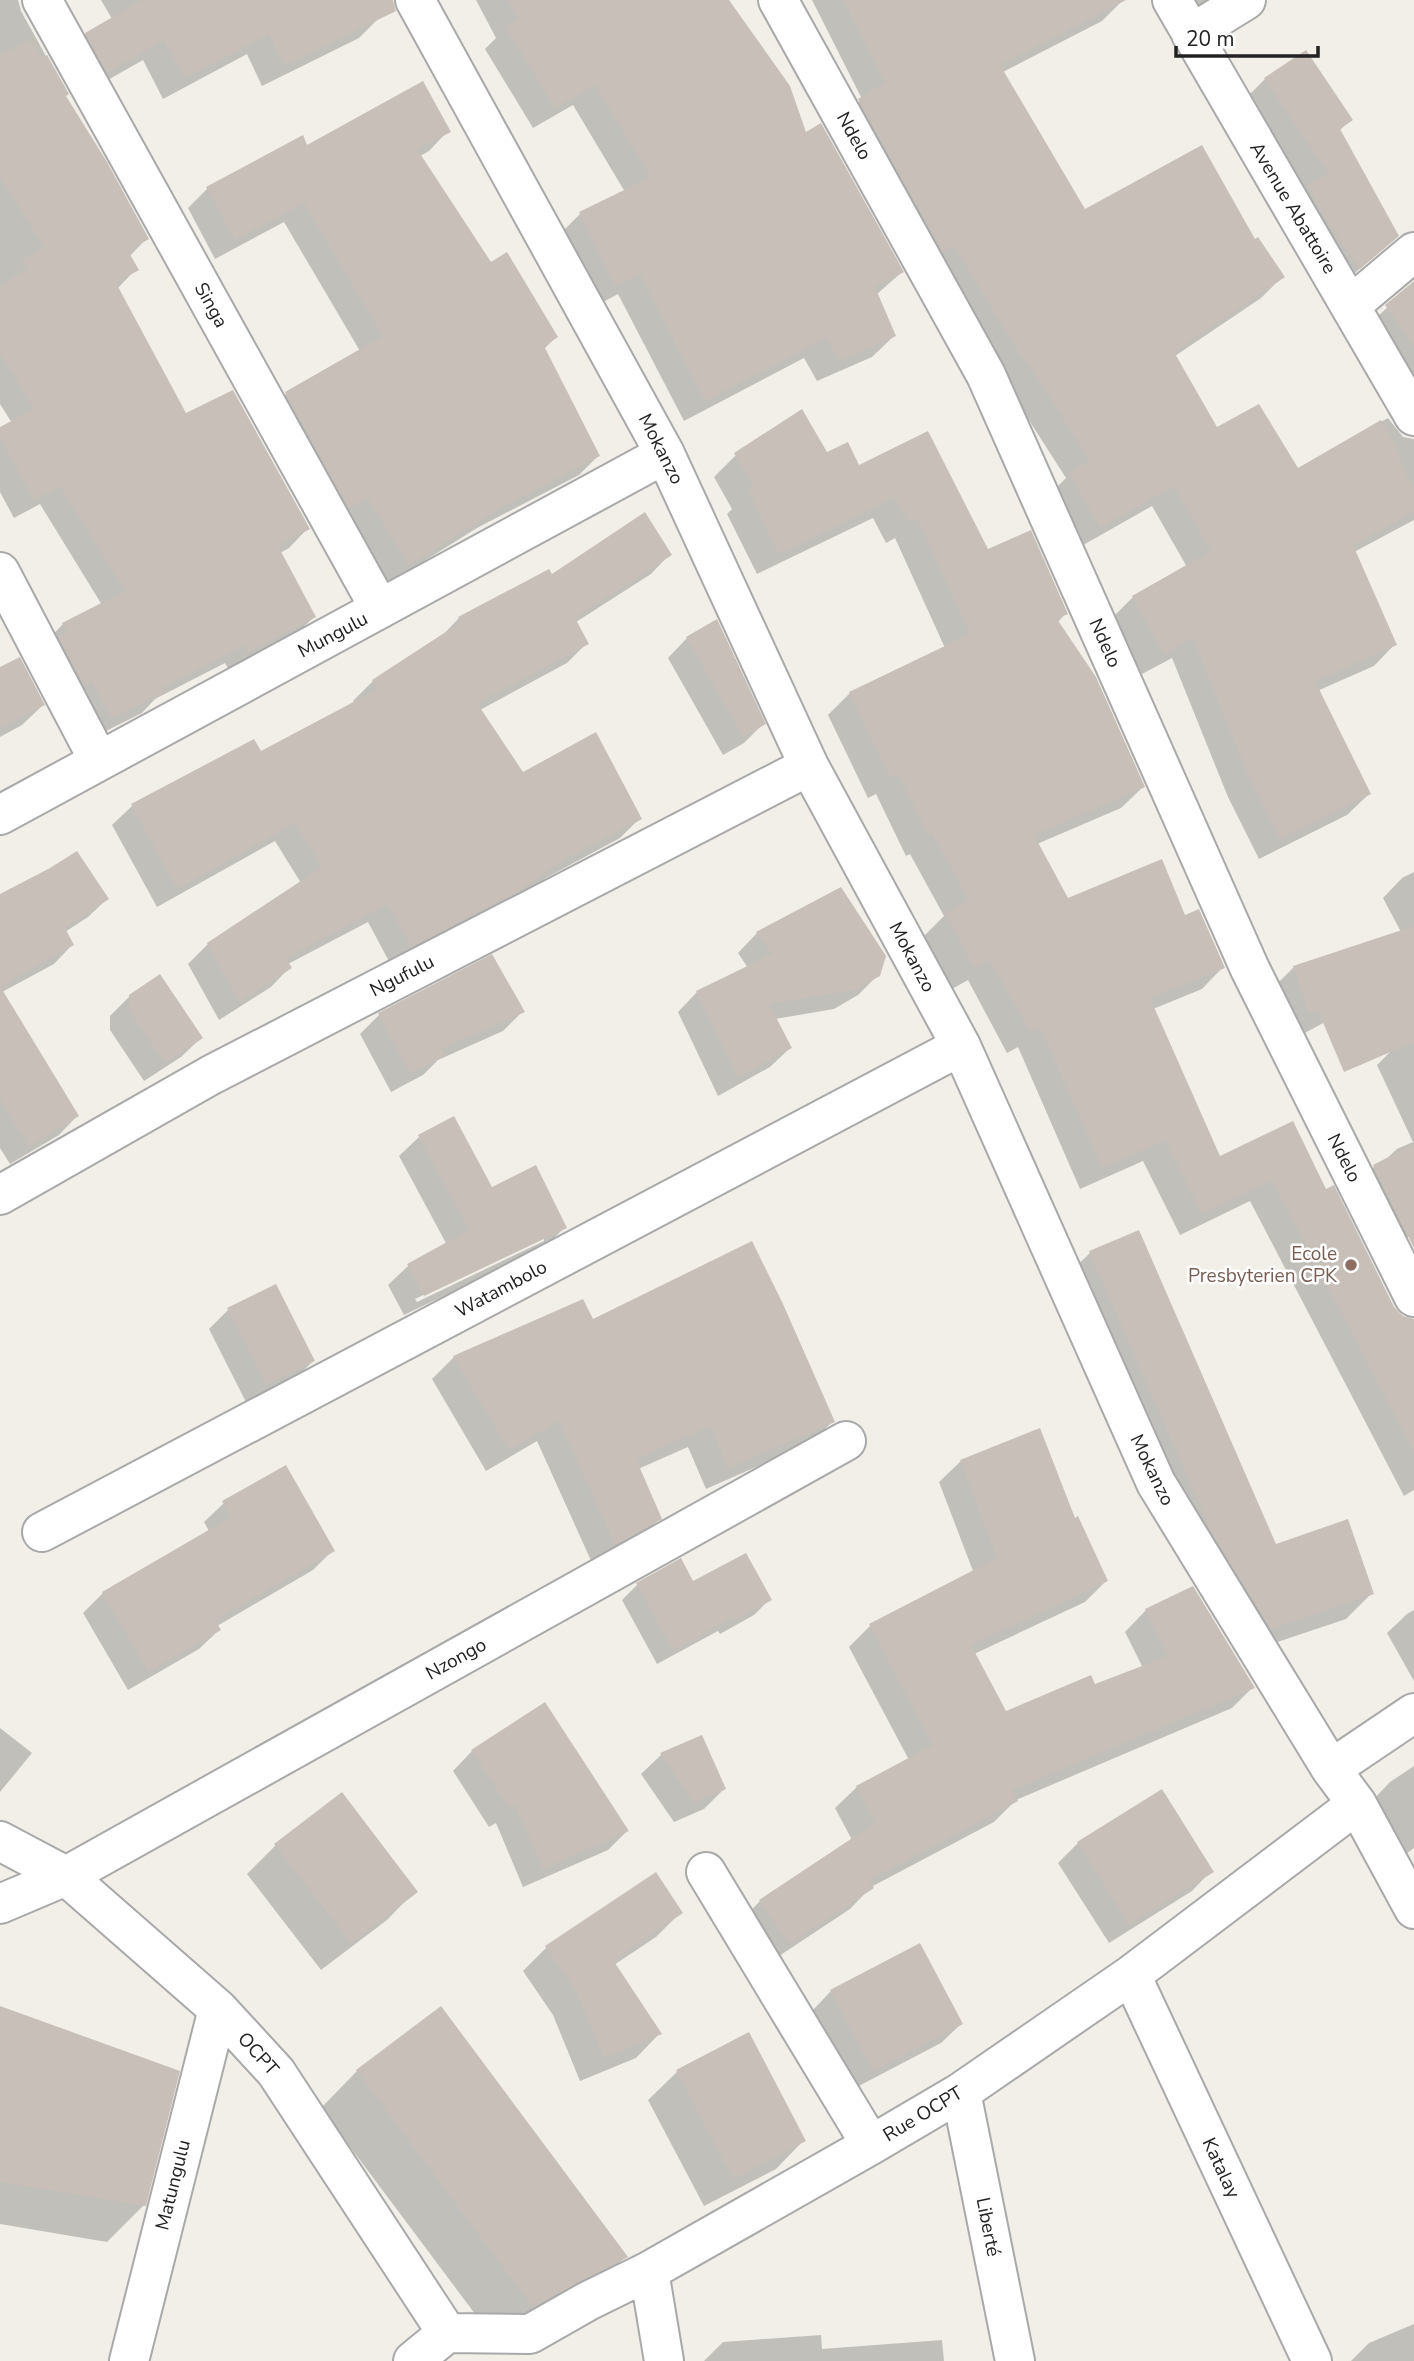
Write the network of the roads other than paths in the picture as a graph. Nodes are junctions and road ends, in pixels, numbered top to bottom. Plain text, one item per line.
1 (42, 0) edge
2 (415, 0) edge
3 (778, 0) edge
4 (1172, 0) edge
5 (1245, 0) edge
6 (1191, 34) junction
7 (1414, 252) edge
8 (1351, 305) junction
9 (1414, 416) edge
10 (665, 454) junction
11 (0, 572) edge
12 (380, 609) junction
13 (99, 761) junction
14 (809, 766) junction
15 (0, 815) edge
16 (961, 1046) junction
17 (0, 1195) edge
18 (1414, 1297) edge
19 (846, 1441) dead end
20 (42, 1532) dead end
21 (1414, 1713) edge
22 (1331, 1769) junction
23 (1357, 1804) junction
24 (0, 1841) edge
25 (706, 1872) dead end
26 (66, 1876) junction
27 (0, 1904) edge
28 (1414, 1909) edge
29 (1130, 1975) junction
30 (218, 2009) junction
31 (961, 2092) junction
32 (871, 2144) junction
33 (649, 2271) junction
34 (447, 2333) junction
35 (129, 2361) edge
36 (414, 2361) edge
37 (664, 2361) edge
38 (1015, 2361) edge
39 (1312, 2361) edge

1 - 12 street, Singa
2 - 10 street, Mokanzo
3 - 18 street, Ndelo
4 - 6 street, Avenue Abattoire
5 - 6 street
6 - 8 street, Avenue Abattoire
7 - 8 street
8 - 9 street, Avenue Abattoire
10 - 12 street, Mungulu
10 - 14 street, Mokanzo
11 - 13 street
12 - 13 street, Mungulu
13 - 15 street, Mungulu
14 - 16 street, Mokanzo
14 - 17 street, Ngufulu
16 - 20 street, Watambolo
16 - 22 street, Mokanzo
19 - 26 street, Nzongo
21 - 22 street
22 - 23 street, Mokanzo
23 - 28 street, Mokanzo
23 - 29 street, Rue OCPT
24 - 26 street, OCPT
25 - 32 street
26 - 27 street, Nzongo
26 - 30 street, OCPT
29 - 31 street, Rue OCPT
29 - 39 street, Katalay
30 - 34 street, OCPT
30 - 35 street, Matungulu
31 - 32 street, Rue OCPT
31 - 38 street, Liberté
32 - 33 street, Rue OCPT
33 - 34 street, Rue OCPT
33 - 37 street
34 - 36 street

